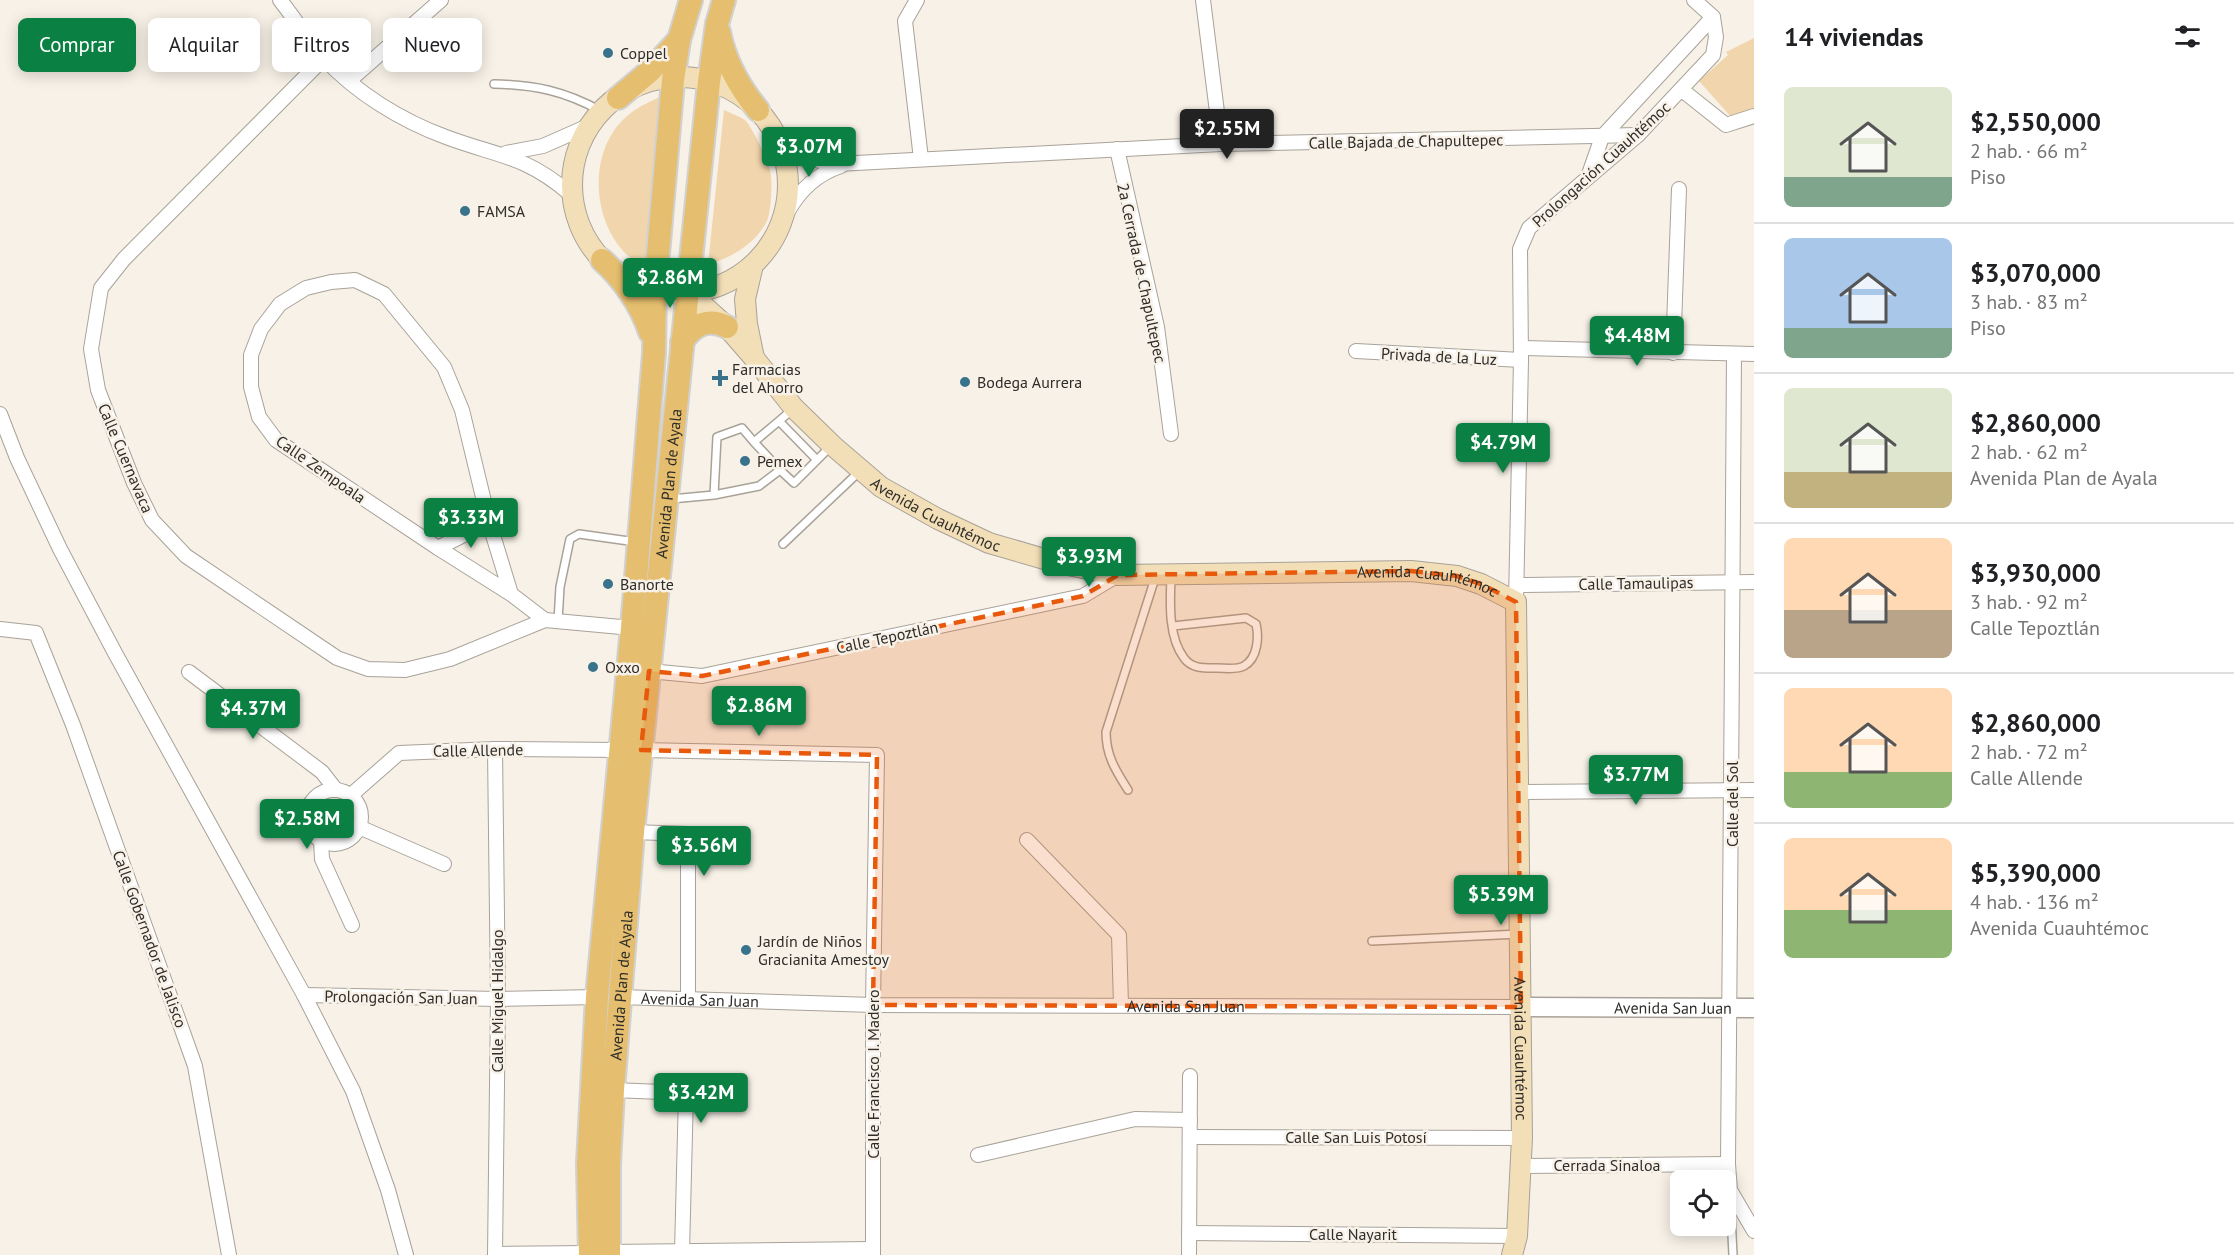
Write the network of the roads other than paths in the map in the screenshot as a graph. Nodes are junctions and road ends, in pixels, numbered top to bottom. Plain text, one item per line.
1 (280, 0) edge
2 (441, 0) edge
3 (692, 0) edge
4 (724, 0) edge
5 (917, 0) edge
6 (1203, 0) edge
7 (1694, 0) edge
8 (1713, 17) junction
9 (294, 18) edge
10 (717, 24) junction
11 (679, 40) junction
12 (310, 72) edge
13 (339, 72) edge
14 (673, 80) junction
15 (349, 81) junction
16 (710, 82) junction
17 (494, 84) dead end
18 (1682, 90) junction
19 (610, 104) junction
20 (758, 110) junction
21 (1754, 116) edge
22 (586, 128) junction
23 (1638, 135) junction
24 (1602, 137) junction
25 (783, 142) junction
26 (1221, 144) junction
27 (1117, 149) junction
28 (502, 154) junction
29 (921, 159) junction
30 (851, 163) junction
31 (1587, 179) junction
32 (1679, 189) dead end
33 (569, 193) junction
34 (787, 213) junction
35 (602, 260) junction
36 (753, 265) junction
37 (655, 289) junction
38 (687, 291) junction
39 (727, 327) junction
40 (682, 342) junction
41 (1356, 351) dead end
42 (1673, 352) junction
43 (654, 353) junction
44 (1521, 354) junction
45 (1734, 354) junction
46 (1754, 354) edge
47 (754, 358) junction
48 (0, 414) edge
49 (787, 414) junction
50 (1171, 434) dead end
51 (754, 442) junction
52 (832, 445) junction
53 (817, 460) junction
54 (780, 470) junction
55 (861, 470) junction
56 (714, 495) junction
57 (666, 500) junction
58 (489, 522) junction
59 (639, 542) junction
60 (783, 544) dead end
61 (438, 548) junction
62 (1164, 574) junction
63 (1118, 575) junction
64 (1731, 582) junction
65 (1754, 582) edge
66 (1517, 593) junction
67 (511, 594) junction
68 (552, 621) junction
69 (1173, 626) junction
70 (632, 628) junction
71 (0, 629) edge
72 (650, 671) junction
73 (189, 672) dead end
74 (495, 748) junction
75 (631, 750) junction
76 (877, 755) joint
77 (1733, 789) junction
78 (336, 790) junction
79 (1128, 790) dead end
80 (1754, 790) edge
81 (1518, 792) junction
82 (351, 796) junction
83 (358, 827) junction
84 (633, 832) junction
85 (1027, 840) dead end
86 (321, 841) junction
87 (444, 864) dead end
88 (352, 925) dead end
89 (1520, 934) junction
90 (1372, 941) dead end
91 (304, 995) junction
92 (608, 997) junction
93 (498, 999) junction
94 (688, 999) junction
95 (873, 1005) junction
96 (1120, 1005) junction
97 (1521, 1007) junction
98 (1730, 1008) junction
99 (1754, 1008) edge
100 (1190, 1076) dead end
101 (613, 1090) junction
102 (1190, 1120) junction
103 (1190, 1137) junction
104 (1522, 1138) junction
105 (978, 1155) dead end
106 (1728, 1164) junction
107 (1522, 1166) junction
108 (1728, 1170) edge
109 (1736, 1200) edge
110 (1754, 1231) edge
111 (1189, 1233) junction
112 (1517, 1236) junction
113 (1731, 1236) edge
114 (682, 1252) junction
115 (873, 1252) edge
116 (599, 1254) edge
117 (229, 1255) edge
118 (406, 1255) edge
119 (495, 1255) edge
120 (1189, 1255) edge
121 (1512, 1255) edge
122 (1732, 1255) edge

1 - 9 street
2 - 15 street
3 - 11 main road, Avenida Plan de Ayala
4 - 10 main road, Avenida Plan de Ayala
5 - 29 street
6 - 26 street
7 - 8 street
8 - 18 street, Prolongación Cuauhtémoc
8 - 24 street
10 - 16 main road, Avenida Plan de Ayala
10 - 20 main road
11 - 14 main road, Avenida Plan de Ayala
11 - 19 main road
12 - 68 street, Calle Cuernavaca
13 - 15 street
14 - 16 main road
14 - 19 main road
14 - 37 main road, Avenida Plan de Ayala
15 - 28 street
16 - 20 main road
16 - 38 main road, Avenida Plan de Ayala
17 - 19 lane
18 - 21 street
18 - 23 street, Prolongación Cuauhtémoc
19 - 22 main road
20 - 25 main road
22 - 28 street
22 - 33 main road
23 - 24 street, Calle Bajada de Chapultepec
23 - 31 street, Prolongación Cuauhtémoc
24 - 26 street, Calle Bajada de Chapultepec
24 - 31 street
25 - 30 street, Calle Bajada de Chapultepec
25 - 34 main road
26 - 27 street, Calle Bajada de Chapultepec
27 - 29 street, Calle Bajada de Chapultepec
27 - 50 street, 2a Cerrada de Chapultepec
28 - 33 street
29 - 30 street, Calle Bajada de Chapultepec
30 - 34 street, Calle Bajada de Chapultepec
31 - 44 street, Prolongación Cuauhtémoc
32 - 42 street
33 - 35 main road
34 - 36 main road
35 - 37 main road
35 - 43 main road
36 - 38 main road
36 - 47 main road, Avenida Cuauhtémoc
37 - 38 main road
37 - 43 main road, Avenida Plan de Ayala
38 - 39 main road, Avenida Cuauhtémoc
38 - 40 main road, Avenida Plan de Ayala
39 - 40 main road
39 - 47 main road, Avenida Cuauhtémoc
40 - 57 main road, Avenida Plan de Ayala
41 - 44 street, Privada de la Luz
42 - 44 street, Privada de la Luz
42 - 45 street, Privada de la Luz
43 - 59 main road, Avenida Plan de Ayala
44 - 66 street, Prolongación Cuauhtémoc
45 - 46 street, Privada de la Luz
45 - 64 street, Calle del Sol
47 - 49 main road, Avenida Cuauhtémoc
48 - 91 street
49 - 51 lane
49 - 52 main road, Avenida Cuauhtémoc
49 - 53 lane
51 - 54 lane
51 - 56 lane
52 - 53 lane
52 - 55 main road, Avenida Cuauhtémoc
53 - 54 lane
54 - 56 lane
55 - 60 lane
55 - 63 main road, Avenida Cuauhtémoc
56 - 57 lane
57 - 72 main road, Avenida Plan de Ayala
58 - 61 street
58 - 61 street, Calle Zempoala
58 - 67 street, Calle Zempoala
59 - 68 lane
59 - 70 main road, Avenida Plan de Ayala
61 - 67 street, Calle Zempoala
62 - 63 main road, Avenida Cuauhtémoc
62 - 66 main road, Avenida Cuauhtémoc
62 - 69 lane
62 - 79 lane
63 - 72 street, Calle Tepoztlán
64 - 65 street, Calle Tamaulipas
64 - 66 street, Calle Tamaulipas
64 - 77 street, Calle del Sol
66 - 81 main road, Avenida Cuauhtémoc
67 - 68 street, Calle Zempoala
68 - 70 street, Calle Cuernavaca
69 - 69 lane
70 - 75 main road, Avenida Plan de Ayala
71 - 117 street, Calle Gobernador de Jalisco
72 - 75 main road, Avenida Plan de Ayala
73 - 78 street
74 - 75 street, Calle Allende
74 - 82 street, Calle Allende
74 - 93 street, Calle Miguel Hidalgo
75 - 76 street, Calle Allende
75 - 84 main road, Avenida Plan de Ayala
75 - 92 main road, Avenida Plan de Ayala
76 - 95 street, Calle Francisco I. Madero
77 - 80 street
77 - 81 street
77 - 98 street, Calle del Sol
78 - 82 street
78 - 86 street
81 - 89 main road, Avenida Cuauhtémoc
82 - 83 street
83 - 86 street
83 - 87 street
84 - 92 main road, Avenida Plan de Ayala
84 - 94 street
85 - 96 street
86 - 88 street
89 - 90 lane
89 - 97 main road, Avenida Cuauhtémoc
91 - 93 street, Prolongación San Juan
91 - 118 street
92 - 93 street, Avenida San Juan
92 - 94 street, Avenida San Juan
92 - 101 main road, Avenida Plan de Ayala
92 - 116 main road, Avenida Plan de Ayala
93 - 119 street, Calle Miguel Hidalgo
94 - 95 street, Avenida San Juan
95 - 96 street, Avenida San Juan
95 - 115 street, Calle Francisco I. Madero
96 - 97 street, Avenida San Juan
97 - 98 street, Avenida San Juan
97 - 104 main road, Avenida Cuauhtémoc
98 - 99 street, Avenida San Juan
98 - 106 street, Calle del Sol
100 - 102 street
101 - 114 street
101 - 116 main road, Avenida Plan de Ayala
102 - 103 street
102 - 105 street
103 - 104 street, Calle San Luis Potosí
103 - 111 street
104 - 107 main road, Avenida Cuauhtémoc
106 - 107 street, Cerrada Sinaloa
106 - 108 street, Calle del Sol
107 - 112 main road, Avenida Cuauhtémoc
109 - 110 street
111 - 112 street, Calle Nayarit
111 - 120 street
112 - 121 main road, Avenida Cuauhtémoc
113 - 122 lane, Calle del Sol
114 - 115 street
114 - 116 street
116 - 119 street

